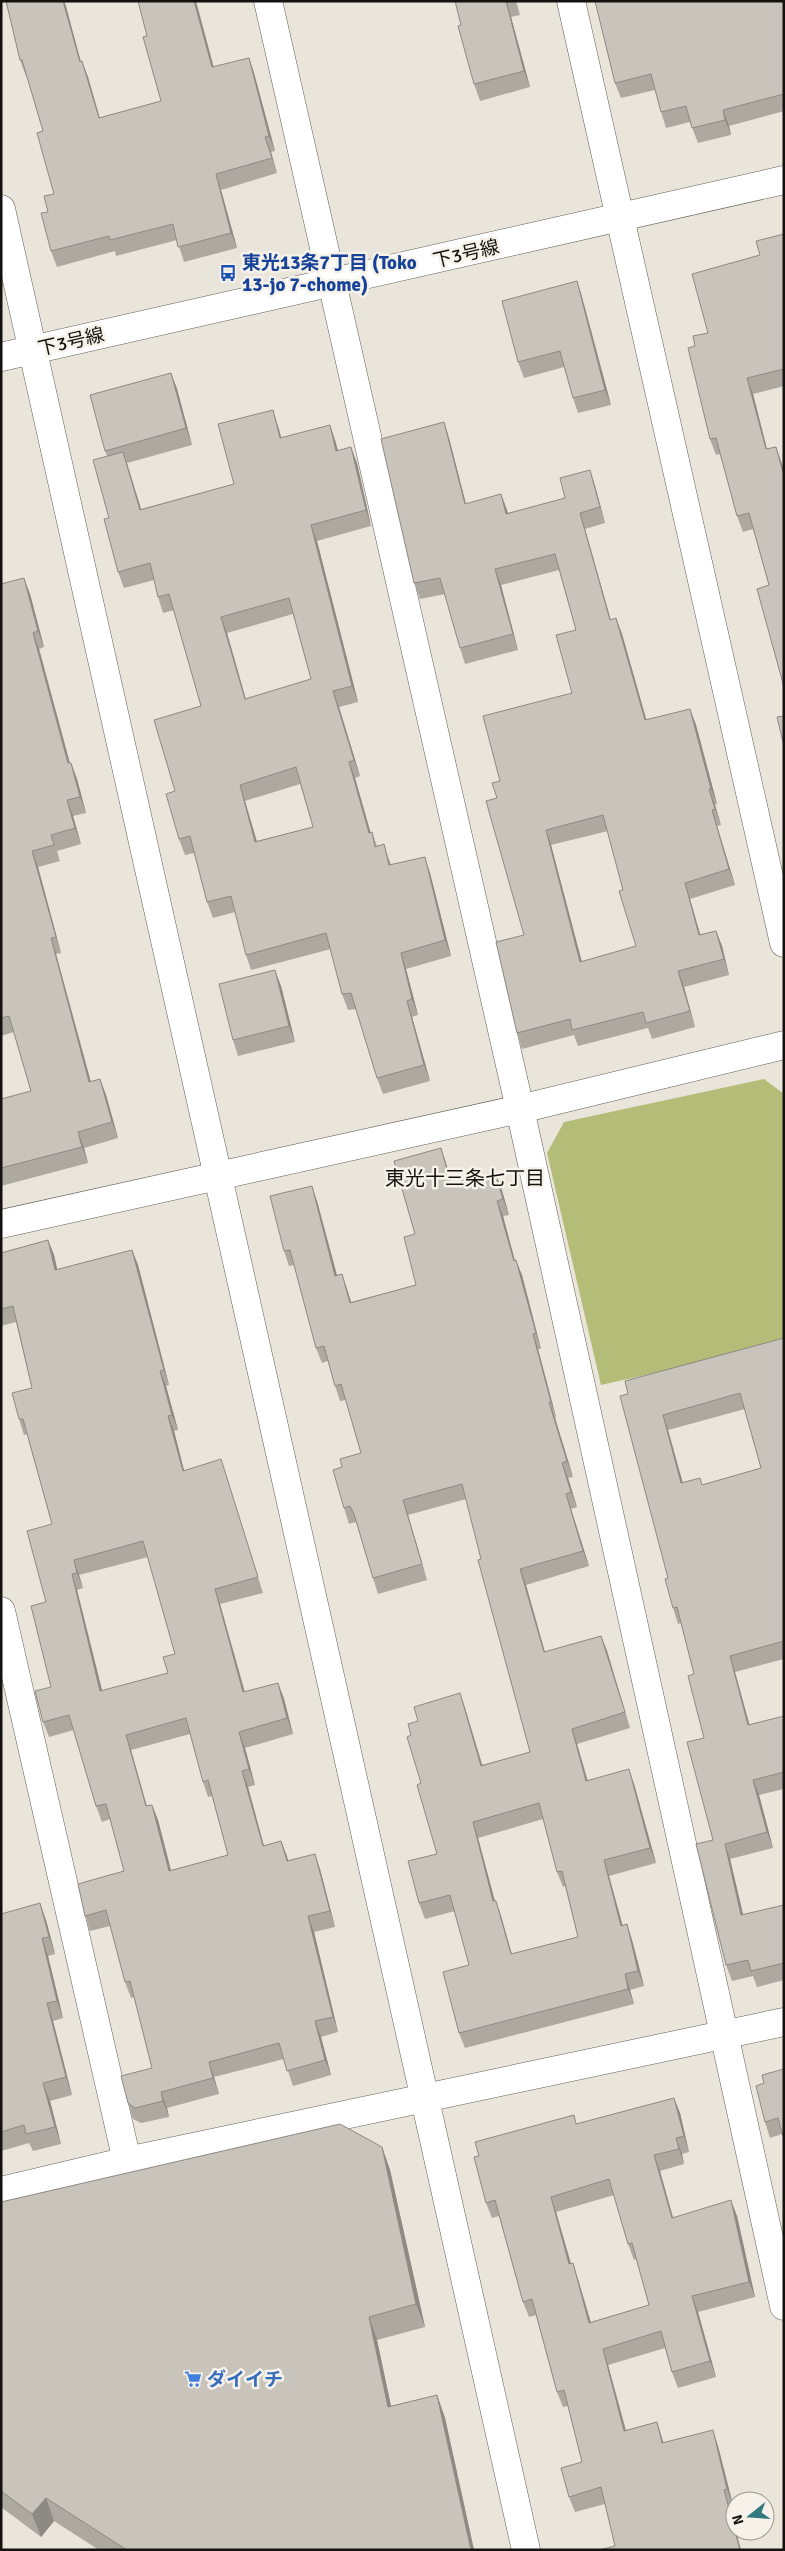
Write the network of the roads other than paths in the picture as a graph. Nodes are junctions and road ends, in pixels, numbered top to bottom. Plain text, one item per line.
1 (268, 1) edge
2 (571, 1) edge
3 (784, 180) edge
4 (1, 209) edge
5 (620, 218) junction
6 (332, 284) junction
7 (33, 349) junction
8 (1, 357) edge
9 (784, 943) edge
10 (784, 1045) edge
11 (520, 1109) junction
12 (218, 1174) junction
13 (1, 1224) edge
14 (1, 1611) edge
15 (784, 2022) edge
16 (724, 2035) junction
17 (424, 2098) junction
18 (127, 2161) junction
19 (1, 2192) edge
20 (784, 2306) edge
21 (526, 2550) edge

1 - 6 street
2 - 5 street
3 - 5 street, 下3号線
4 - 7 street
5 - 6 street, 下3号線
5 - 9 street
6 - 7 street, 下3号線
6 - 11 street
7 - 8 street, 下3号線
7 - 12 street
10 - 11 street
11 - 12 street
11 - 16 street
12 - 13 street
12 - 17 street
14 - 18 street
15 - 16 street
16 - 17 street
16 - 20 street
17 - 18 street
17 - 21 street
18 - 19 street

